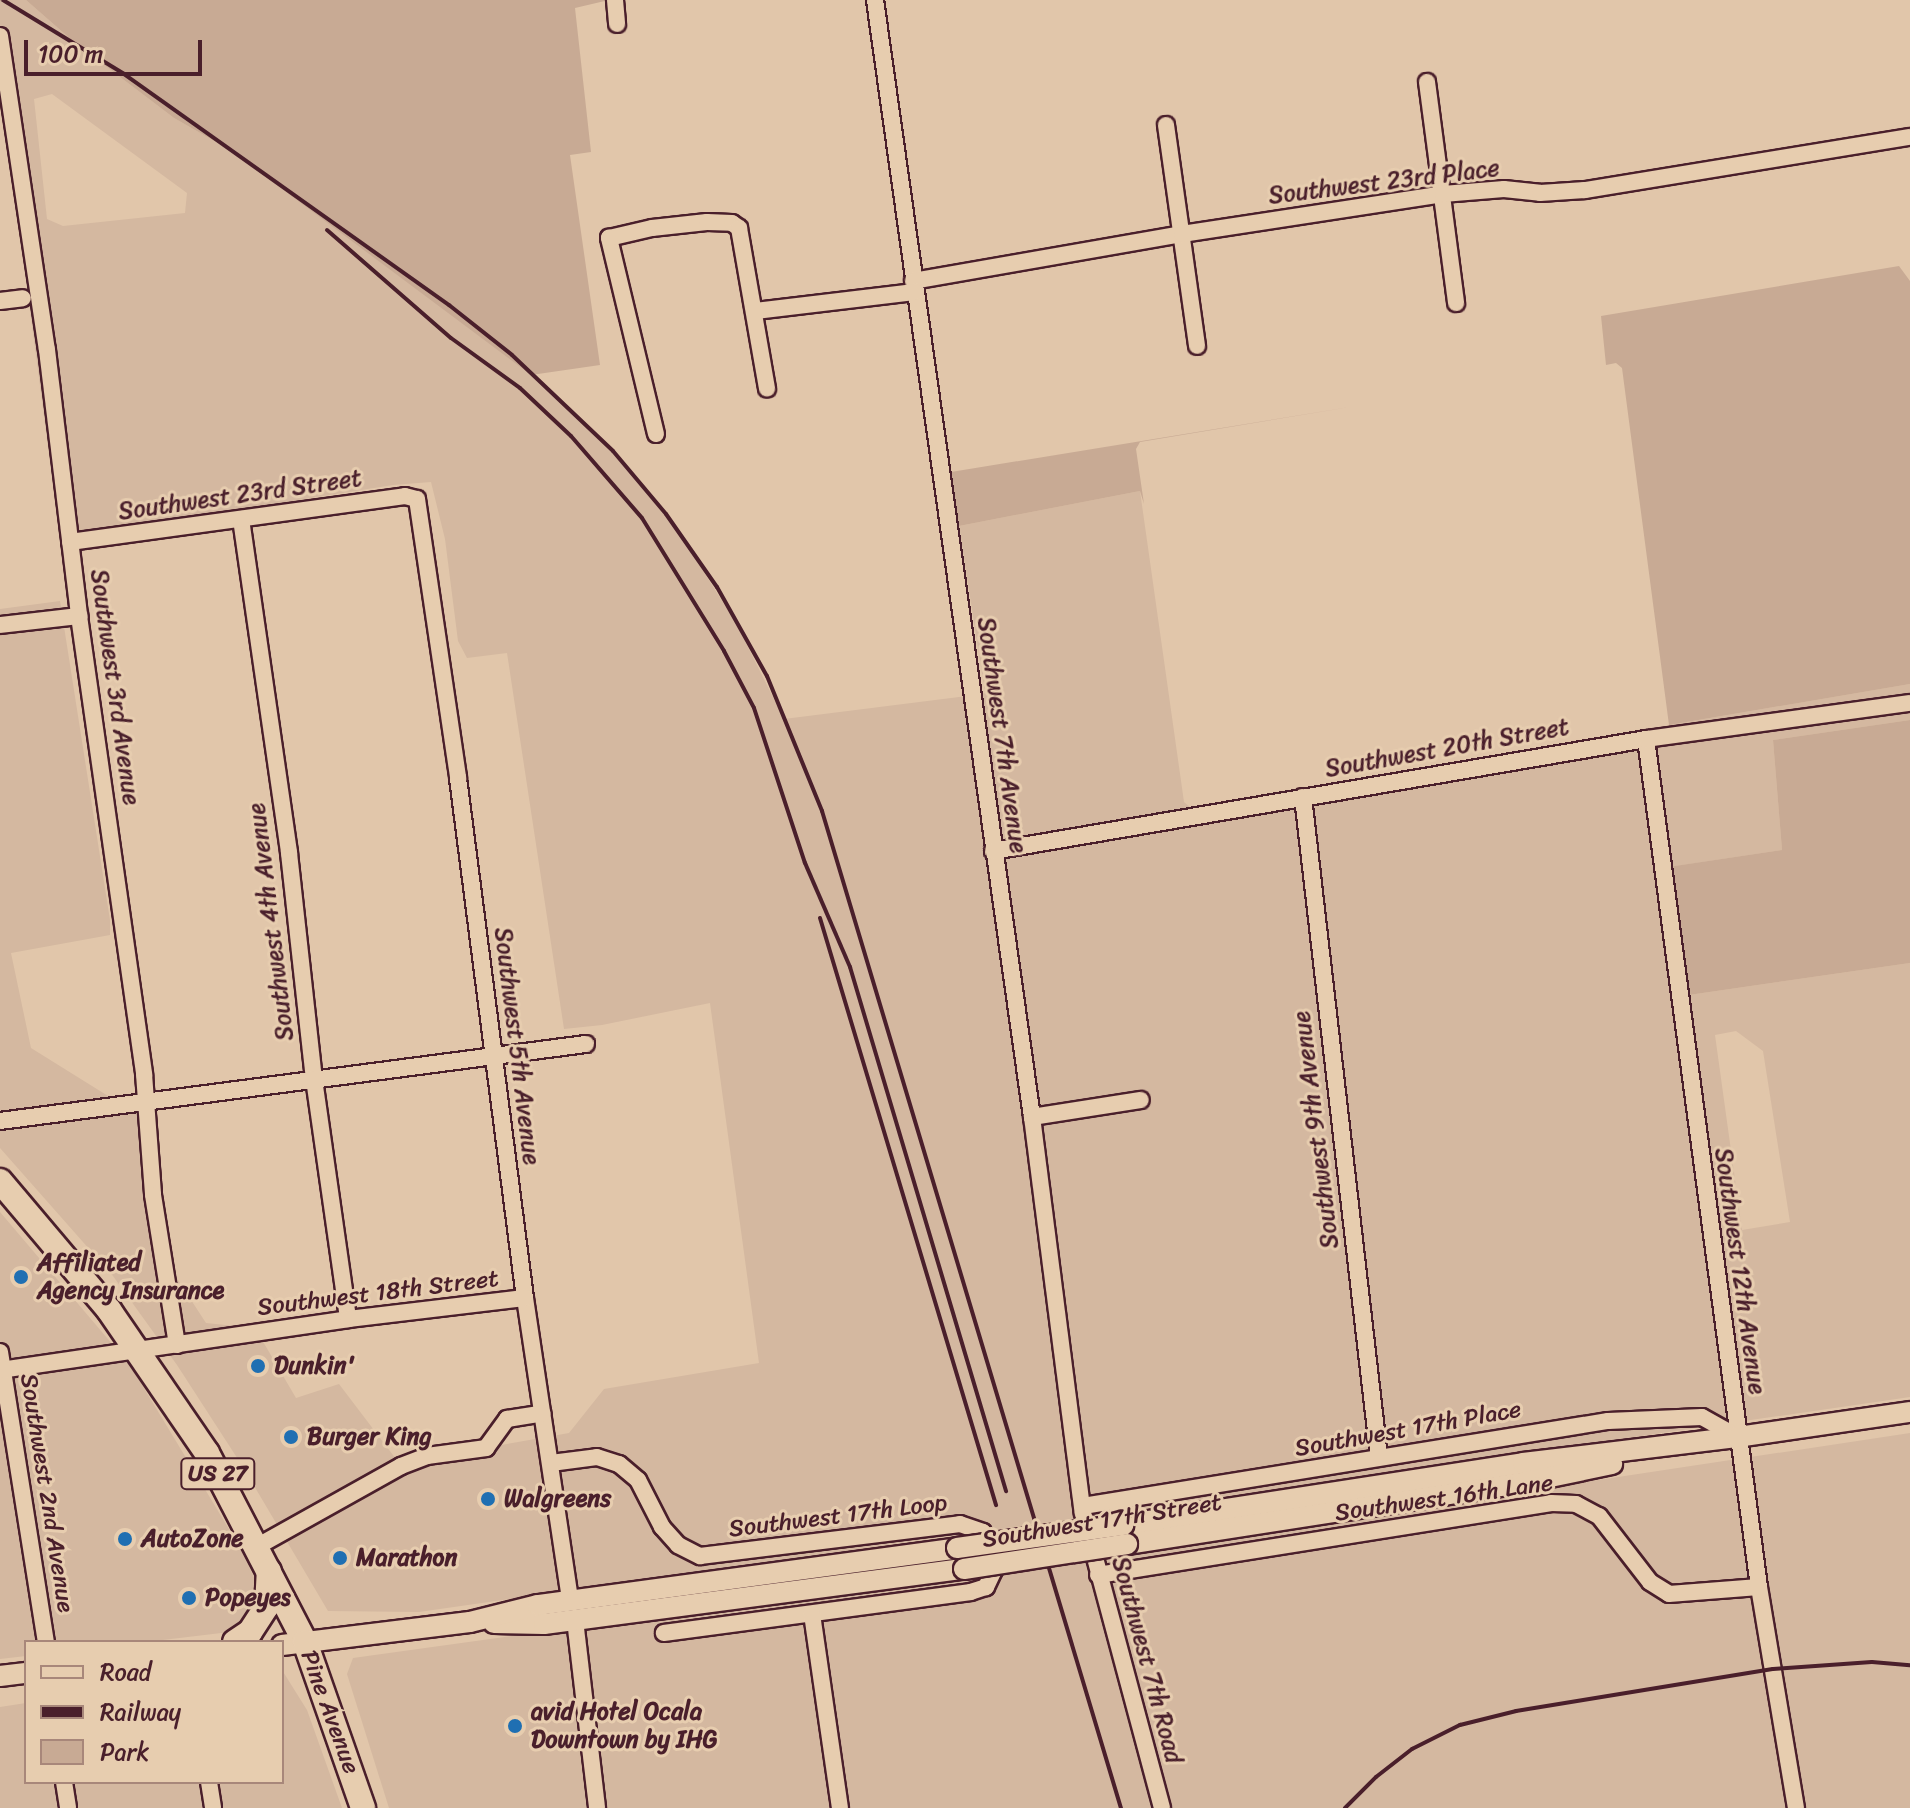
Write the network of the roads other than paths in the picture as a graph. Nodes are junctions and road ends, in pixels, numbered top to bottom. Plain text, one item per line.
1 (615, 0) edge
2 (875, 0) edge
3 (617, 24) dead end
4 (0, 36) edge
5 (1427, 82) dead end
6 (1166, 125) dead end
7 (1910, 137) edge
8 (1443, 194) junction
9 (1182, 234) junction
10 (914, 286) junction
11 (23, 298) dead end
12 (0, 301) edge
13 (1456, 303) dead end
14 (755, 311) junction
15 (1197, 346) dead end
16 (767, 389) dead end
17 (656, 434) dead end
18 (417, 499) joint
19 (241, 519) junction
20 (70, 542) junction
21 (79, 616) junction
22 (0, 625) edge
23 (1910, 703) edge
24 (1646, 739) junction
25 (1303, 797) junction
26 (993, 851) junction
27 (586, 1044) dead end
28 (494, 1055) junction
29 (314, 1079) junction
30 (146, 1099) junction
31 (1141, 1100) dead end
32 (1032, 1117) junction
33 (0, 1121) edge
34 (0, 1181) edge
35 (525, 1298) junction
36 (348, 1319) junction
37 (177, 1345) junction
38 (138, 1349) junction
39 (0, 1352) edge
40 (1, 1370) edge
41 (1910, 1412) edge
42 (543, 1413) junction
43 (1738, 1437) junction
44 (1379, 1457) junction
45 (551, 1463) junction
46 (1080, 1477) joint
47 (1083, 1506) junction
48 (1125, 1534) junction
49 (258, 1546) junction
50 (270, 1568) junction
51 (1098, 1575) junction
52 (1759, 1587) junction
53 (572, 1610) junction
54 (812, 1614) junction
55 (664, 1633) dead end
56 (46, 1640) edge
57 (238, 1640) edge
58 (294, 1644) edge
59 (24, 1673) edge
60 (0, 1676) edge
61 (64, 1784) edge
62 (209, 1784) edge
63 (68, 1808) edge
64 (213, 1808) edge
65 (363, 1808) edge
66 (597, 1808) edge
67 (840, 1808) edge
68 (1162, 1808) edge
69 (1796, 1808) edge

1 - 3 street
2 - 10 street, Southwest 7th Avenue
4 - 20 street, Southwest 3rd Avenue
5 - 8 street
6 - 9 street
7 - 8 street, Southwest 23rd Place
8 - 9 street, Southwest 23rd Place
8 - 13 street
9 - 10 street, Southwest 23rd Place
9 - 15 street
10 - 14 street, Southwest 23rd Place
10 - 26 street, Southwest 7th Avenue
11 - 12 street
14 - 16 street
14 - 17 street
18 - 19 street, Southwest 23rd Street
18 - 28 street, Southwest 5th Avenue
19 - 20 street, Southwest 23rd Street
19 - 29 street, Southwest 4th Avenue
20 - 21 street, Southwest 3rd Avenue
21 - 22 street
21 - 30 street, Southwest 3rd Avenue
23 - 24 street, Southwest 20th Street
24 - 25 street, Southwest 20th Street
24 - 43 street, Southwest 12th Avenue
25 - 26 street, Southwest 20th Street
25 - 44 street, Southwest 9th Avenue
26 - 32 street, Southwest 7th Avenue
27 - 28 street
28 - 29 street
28 - 35 street, Southwest 5th Avenue
29 - 30 street
29 - 36 street, Southwest 4th Avenue
30 - 33 street
30 - 37 street, Southwest 3rd Avenue
31 - 32 street
32 - 46 street, Southwest 7th Avenue
34 - 38 highway, Pine Avenue / US 27
35 - 36 street, Southwest 18th Street
35 - 42 street, Southwest 5th Avenue
36 - 37 street, Southwest 18th Street
37 - 38 street, Southwest 18th Street
38 - 40 street, Southwest 18th Street
38 - 49 highway, Pine Avenue / US 27
39 - 40 street, Southwest 2nd Avenue
40 - 56 street, Southwest 2nd Avenue
41 - 43 main road, Southwest 17th Street
42 - 45 street, Southwest 5th Avenue
42 - 49 street
43 - 44 street, Southwest 17th Place
43 - 48 main road, Southwest 17th Street
43 - 52 street, Southwest 12th Avenue
44 - 47 street, Southwest 17th Place
45 - 53 street, Southwest 5th Avenue
45 - 54 street, Southwest 17th Loop
46 - 47 street, Southwest 7th Road
47 - 51 street, Southwest 7th Road
48 - 53 main road, Southwest 17th Street, bridge
48 - 53 main road, Southwest 17th Street, bridge
49 - 50 highway, Pine Avenue / US 27
50 - 57 highway
50 - 58 highway, Pine Avenue / US 27
51 - 52 street, Southwest 16th Lane
51 - 68 street, Southwest 7th Road
52 - 69 street, Southwest 12th Avenue
53 - 58 main road, Southwest 17th Street
53 - 66 street, Southwest 5th Avenue
54 - 55 street, Southwest 17th Loop
54 - 67 street
58 - 65 highway, Pine Avenue / US 27
59 - 60 main road
61 - 63 street
62 - 64 street

